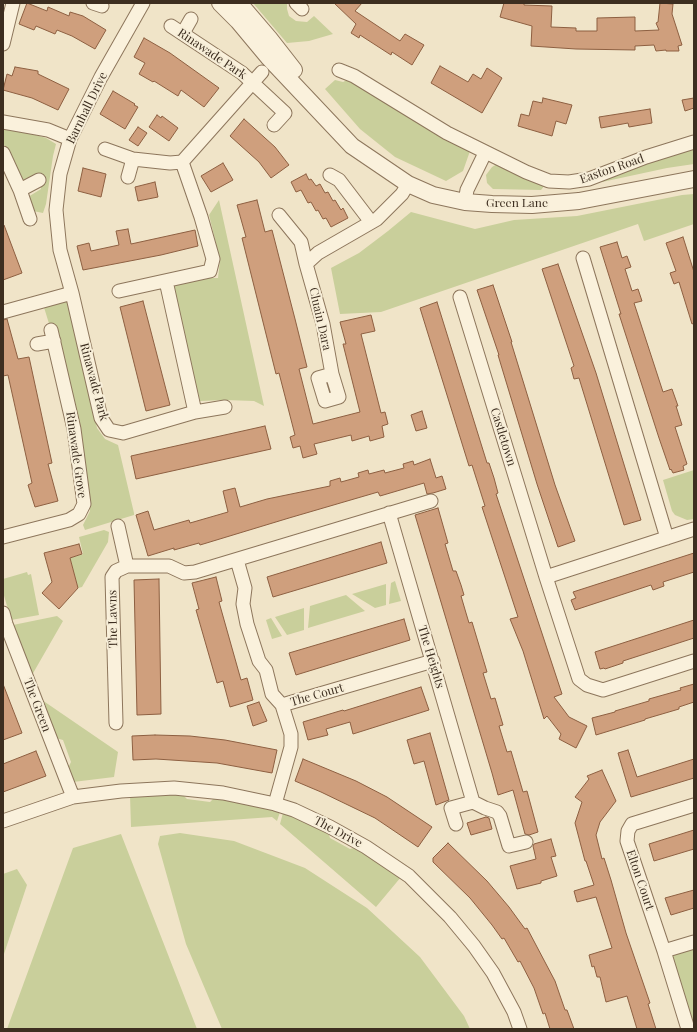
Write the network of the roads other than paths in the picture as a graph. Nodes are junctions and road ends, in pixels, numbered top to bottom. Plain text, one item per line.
1 (13, 3) edge
2 (143, 3) edge
3 (220, 3) edge
4 (225, 3) edge
5 (239, 3) edge
6 (191, 19) dead end
7 (238, 21) junction
8 (171, 26) dead end
9 (183, 34) junction
10 (3, 44) edge
11 (339, 70) dead end
12 (262, 72) dead end
13 (252, 82) junction
14 (3, 122) edge
15 (274, 125) dead end
16 (70, 139) junction
17 (694, 142) edge
18 (352, 146) junction
19 (105, 149) dead end
20 (3, 152) edge
21 (485, 153) junction
22 (133, 159) junction
23 (182, 162) junction
24 (330, 175) dead end
25 (128, 177) dead end
26 (694, 179) edge
27 (39, 180) dead end
28 (408, 184) junction
29 (20, 190) junction
30 (465, 202) junction
31 (279, 215) dead end
32 (30, 219) dead end
33 (371, 222) junction
34 (583, 258) dead end
35 (306, 264) junction
36 (166, 281) junction
37 (119, 291) dead end
38 (72, 293) junction
39 (460, 297) dead end
40 (3, 312) edge
41 (37, 344) dead end
42 (332, 374) dead end
43 (225, 408) dead end
44 (195, 412) junction
45 (431, 501) dead end
46 (389, 513) junction
47 (118, 526) dead end
48 (694, 529) edge
49 (3, 537) edge
50 (667, 538) junction
51 (237, 560) junction
52 (127, 566) junction
53 (546, 577) junction
54 (3, 613) edge
55 (694, 660) edge
56 (433, 661) junction
57 (282, 705) junction
58 (116, 723) dead end
59 (73, 798) junction
60 (473, 802) junction
61 (275, 804) junction
62 (694, 805) edge
63 (3, 821) edge
64 (456, 824) dead end
65 (526, 842) dead end
66 (694, 942) edge
67 (664, 951) junction
68 (520, 1029) edge
69 (688, 1029) edge

1 - 10 street
2 - 16 street, Barnhall Drive
3 - 7 street, Green Lane
4 - 7 street
5 - 18 street, Green Lane
6 - 9 street
7 - 18 street, Green Lane
8 - 9 street, Rinawade Park
9 - 13 street, Rinawade Park
11 - 21 street, Easton Road
12 - 13 street, Rinawade Park
13 - 15 street, Rinawade Park
13 - 23 street, Rinawade Park
14 - 16 street
16 - 38 street, Barnhall Drive
17 - 21 street, Easton Road
18 - 28 street, Green Lane
19 - 22 street
20 - 29 street
21 - 30 street
22 - 23 street
22 - 25 street
23 - 36 street
24 - 33 street
26 - 30 street, Green Lane
27 - 29 street
28 - 30 street, Green Lane
28 - 33 street
29 - 32 street
31 - 35 street, Cluain Dara
33 - 35 street
34 - 50 street
35 - 42 street, Cluain Dara
36 - 37 street
36 - 44 street
38 - 40 street
38 - 44 street, Rinawade Park
39 - 53 street, Castletown
41 - 49 street, Rinawade Grove
43 - 44 street, Rinawade Park
45 - 46 street
46 - 51 street
46 - 56 street, The Heights
47 - 52 street
48 - 50 street
50 - 53 street
51 - 52 street
51 - 57 street, The Court
52 - 58 street, The Lawns
53 - 55 street, Castletown
54 - 59 street, The Green
56 - 57 street, The Court
56 - 60 street, The Heights
57 - 61 street
59 - 61 street, The Drive
59 - 63 street, The Drive
60 - 64 street
60 - 65 street
61 - 68 street, The Drive
62 - 67 street, Elton Court
66 - 67 street
67 - 69 street, Elton Court

